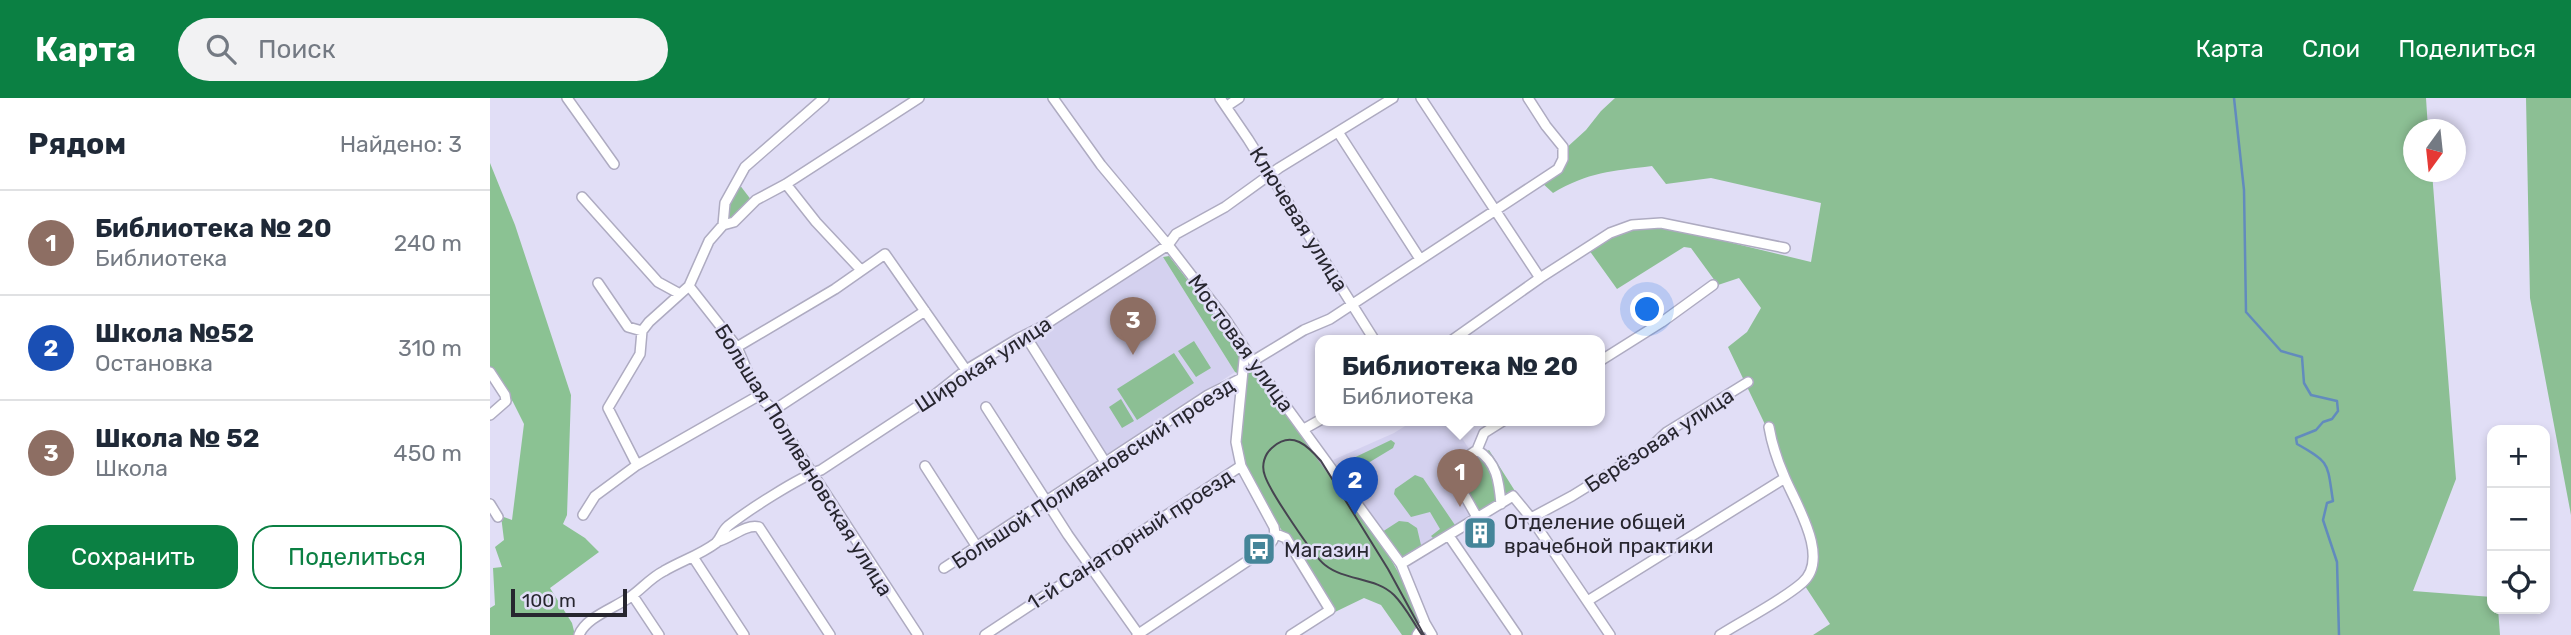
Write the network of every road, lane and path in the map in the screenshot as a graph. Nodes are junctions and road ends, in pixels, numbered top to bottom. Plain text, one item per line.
1 (567, 98) edge
2 (824, 98) edge
3 (919, 98) edge
4 (1053, 98) edge
5 (1239, 98) edge
6 (1393, 98) edge
7 (1422, 98) edge
8 (1528, 98) edge
9 (1224, 102) edge
10 (1338, 132) junction
11 (614, 164) dead end
12 (1270, 176) junction
13 (786, 184) junction
14 (582, 197) dead end
15 (1494, 210) junction
16 (723, 225) junction
17 (1168, 245) junction
18 (1785, 248) dead end
19 (1420, 260) junction
20 (861, 270) junction
21 (1540, 278) junction
22 (598, 283) dead end
23 (1713, 285) dead end
24 (689, 286) junction
25 (680, 293) junction
26 (1351, 304) junction
27 (925, 311) junction
28 (642, 331) junction
29 (1026, 335) junction
30 (1371, 335) edge
31 (1459, 335) edge
32 (737, 348) junction
33 (1245, 350) junction
34 (1605, 358) edge
35 (1253, 362) junction
36 (966, 370) junction
37 (490, 372) edge
38 (1242, 378) junction
39 (1748, 382) dead end
40 (758, 396) junction
41 (986, 407) dead end
42 (774, 410) junction
43 (490, 415) edge
44 (1315, 423) edge
45 (1495, 426) edge
46 (1769, 427) dead end
47 (1304, 429) junction
48 (1477, 450) junction
49 (1105, 462) junction
50 (637, 466) junction
51 (925, 466) dead end
52 (1241, 466) junction
53 (812, 473) junction
54 (1785, 478) junction
55 (1047, 500) junction
56 (490, 504) edge
57 (1501, 504) junction
58 (583, 515) dead end
59 (498, 517) dead end
60 (1531, 517) junction
61 (1478, 519) junction
62 (1275, 530) junction
63 (1449, 536) junction
64 (719, 541) junction
65 (977, 547) junction
66 (693, 557) junction
67 (1401, 564) junction
68 (1090, 565) junction
69 (944, 568) dead end
70 (633, 596) junction
71 (1589, 600) junction
72 (1425, 623) junction
73 (579, 635) edge
74 (659, 635) edge
75 (744, 635) edge
76 (830, 635) edge
77 (918, 635) edge
78 (985, 635) edge
79 (1138, 635) edge
80 (1291, 635) edge
81 (1417, 635) edge
82 (1432, 635) edge
83 (1517, 635) edge
84 (1610, 635) edge
85 (1720, 635) edge

1 - 11 street
2 - 16 street
3 - 13 street
4 - 17 street, Мостовая улица
5 - 9 street
6 - 10 street, Широкая улица
7 - 15 street
8 - 15 street, Большой Поливановский проезд
9 - 12 street, Ключевая улица
10 - 12 street, Широкая улица
10 - 19 street
12 - 17 street, Широкая улица
12 - 26 street, Ключевая улица
13 - 16 street
13 - 20 street
14 - 25 street
15 - 19 street, Большой Поливановский проезд
15 - 21 street
16 - 24 street
17 - 29 street, Широкая улица
17 - 33 street, Мостовая улица
18 - 21 street
19 - 26 street, Большой Поливановский проезд
20 - 27 street
20 - 32 street
21 - 31 street
22 - 28 street
23 - 34 street
24 - 25 street
24 - 32 street, Большая Поливановская улица
25 - 28 street
26 - 30 street, Ключевая улица
26 - 35 street, Большой Поливановский проезд
27 - 36 street
27 - 42 street
28 - 50 street
29 - 36 street, Широкая улица
29 - 49 street
32 - 40 street, Большая Поливановская улица
33 - 35 street, Мостовая улица
33 - 38 street
35 - 47 street, Мостовая улица
36 - 53 street, Широкая улица
37 - 43 street
38 - 49 street, Большой Поливановский проезд
38 - 52 street
39 - 60 street, Берёзовая улица
40 - 42 street, Большая Поливановская улица
40 - 50 street
41 - 55 street
42 - 53 street, Большая Поливановская улица
44 - 47 street
45 - 48 street
46 - 54 street
47 - 67 street, Мостовая улица
48 - 57 street
48 - 61 street
49 - 55 street, Большой Поливановский проезд
50 - 58 street
51 - 65 street
52 - 62 street
52 - 68 street, 1-й Санаторный проезд
53 - 64 street, Широкая улица
53 - 77 street, Большая Поливановская улица
54 - 71 street
54 - 85 street
55 - 65 street, Большой Поливановский проезд
55 - 68 street
56 - 59 street
57 - 60 street
57 - 61 street
60 - 71 street
61 - 63 street
62 - 79 street
62 - 80 street
63 - 67 street
63 - 83 street
64 - 66 street, Широкая улица
64 - 76 street
65 - 69 street, Большой Поливановский проезд
66 - 70 street, Широкая улица
66 - 75 street
67 - 72 street, Мостовая улица
68 - 78 street, 1-й Санаторный проезд
68 - 79 street
70 - 73 street, Широкая улица
70 - 74 street
71 - 84 street
72 - 81 street
72 - 82 street, Мостовая улица

